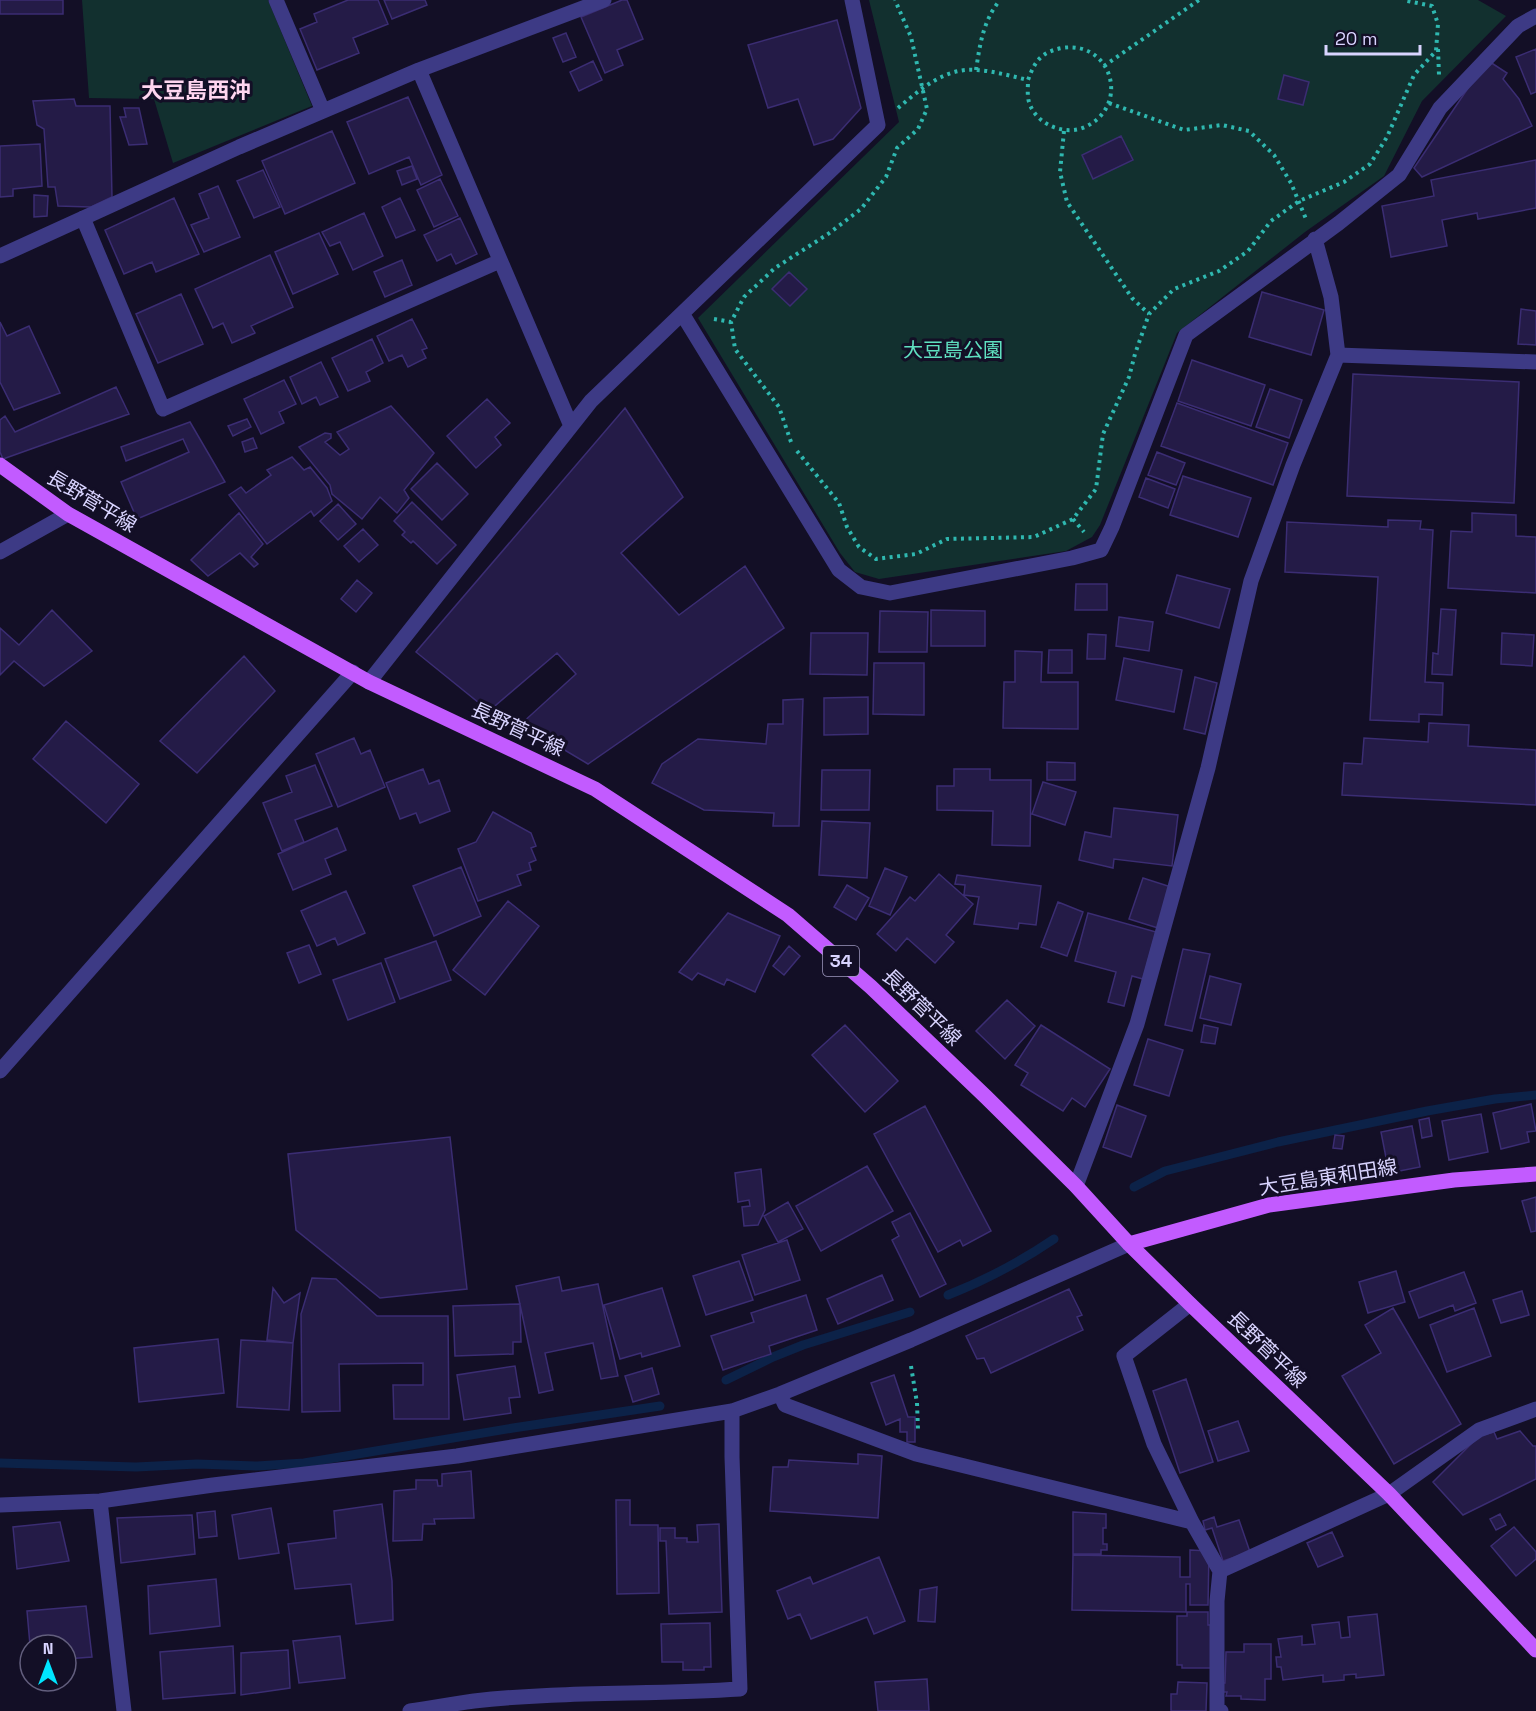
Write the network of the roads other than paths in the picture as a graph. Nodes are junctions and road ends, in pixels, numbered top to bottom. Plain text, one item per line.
1 (276, 0) edge
2 (604, 0) edge
3 (852, 0) edge
4 (1536, 16) edge
5 (418, 70) junction
6 (323, 111) junction
7 (83, 218) junction
8 (1315, 239) junction
9 (0, 255) edge
10 (500, 261) junction
11 (682, 315) junction
12 (1338, 355) junction
13 (1536, 362) edge
14 (571, 426) junction
15 (0, 465) edge
16 (68, 514) junction
17 (0, 552) edge
18 (353, 672) junction
19 (369, 682) junction
20 (0, 1071) edge
21 (1536, 1174) edge
22 (1076, 1186) junction
23 (1130, 1244) junction
24 (1190, 1304) junction
25 (780, 1394) junction
26 (1536, 1409) edge
27 (732, 1411) junction
28 (1389, 1494) junction
29 (100, 1501) junction
30 (0, 1504) edge
31 (1192, 1522) junction
32 (1220, 1571) junction
33 (1536, 1650) edge
34 (474, 1706) edge
35 (124, 1711) edge
36 (410, 1711) edge
37 (1221, 1711) edge

1 - 6 street
2 - 5 street
3 - 11 street
4 - 8 street
5 - 6 street
5 - 10 street
6 - 7 street
7 - 9 street
7 - 10 street
8 - 11 street
8 - 12 street
10 - 14 street
11 - 14 street
12 - 13 street
12 - 22 street
14 - 19 street
15 - 16 main road, 長野菅平線 / 34
16 - 17 street
16 - 18 main road, 長野菅平線 / 34
18 - 19 main road, 長野菅平線 / 34
18 - 20 street
19 - 22 main road, 長野菅平線 / 34
21 - 23 main road, 大豆島東和田線
22 - 23 main road, 長野菅平線 / 34
23 - 24 main road, 長野菅平線 / 34
23 - 25 street
24 - 28 main road, 長野菅平線 / 34
24 - 31 street
25 - 27 street
25 - 31 street
26 - 28 street
27 - 29 street
27 - 34 street
28 - 32 street
28 - 33 main road, 長野菅平線 / 34
29 - 30 street
29 - 35 street
31 - 32 street
32 - 37 street
34 - 36 street

